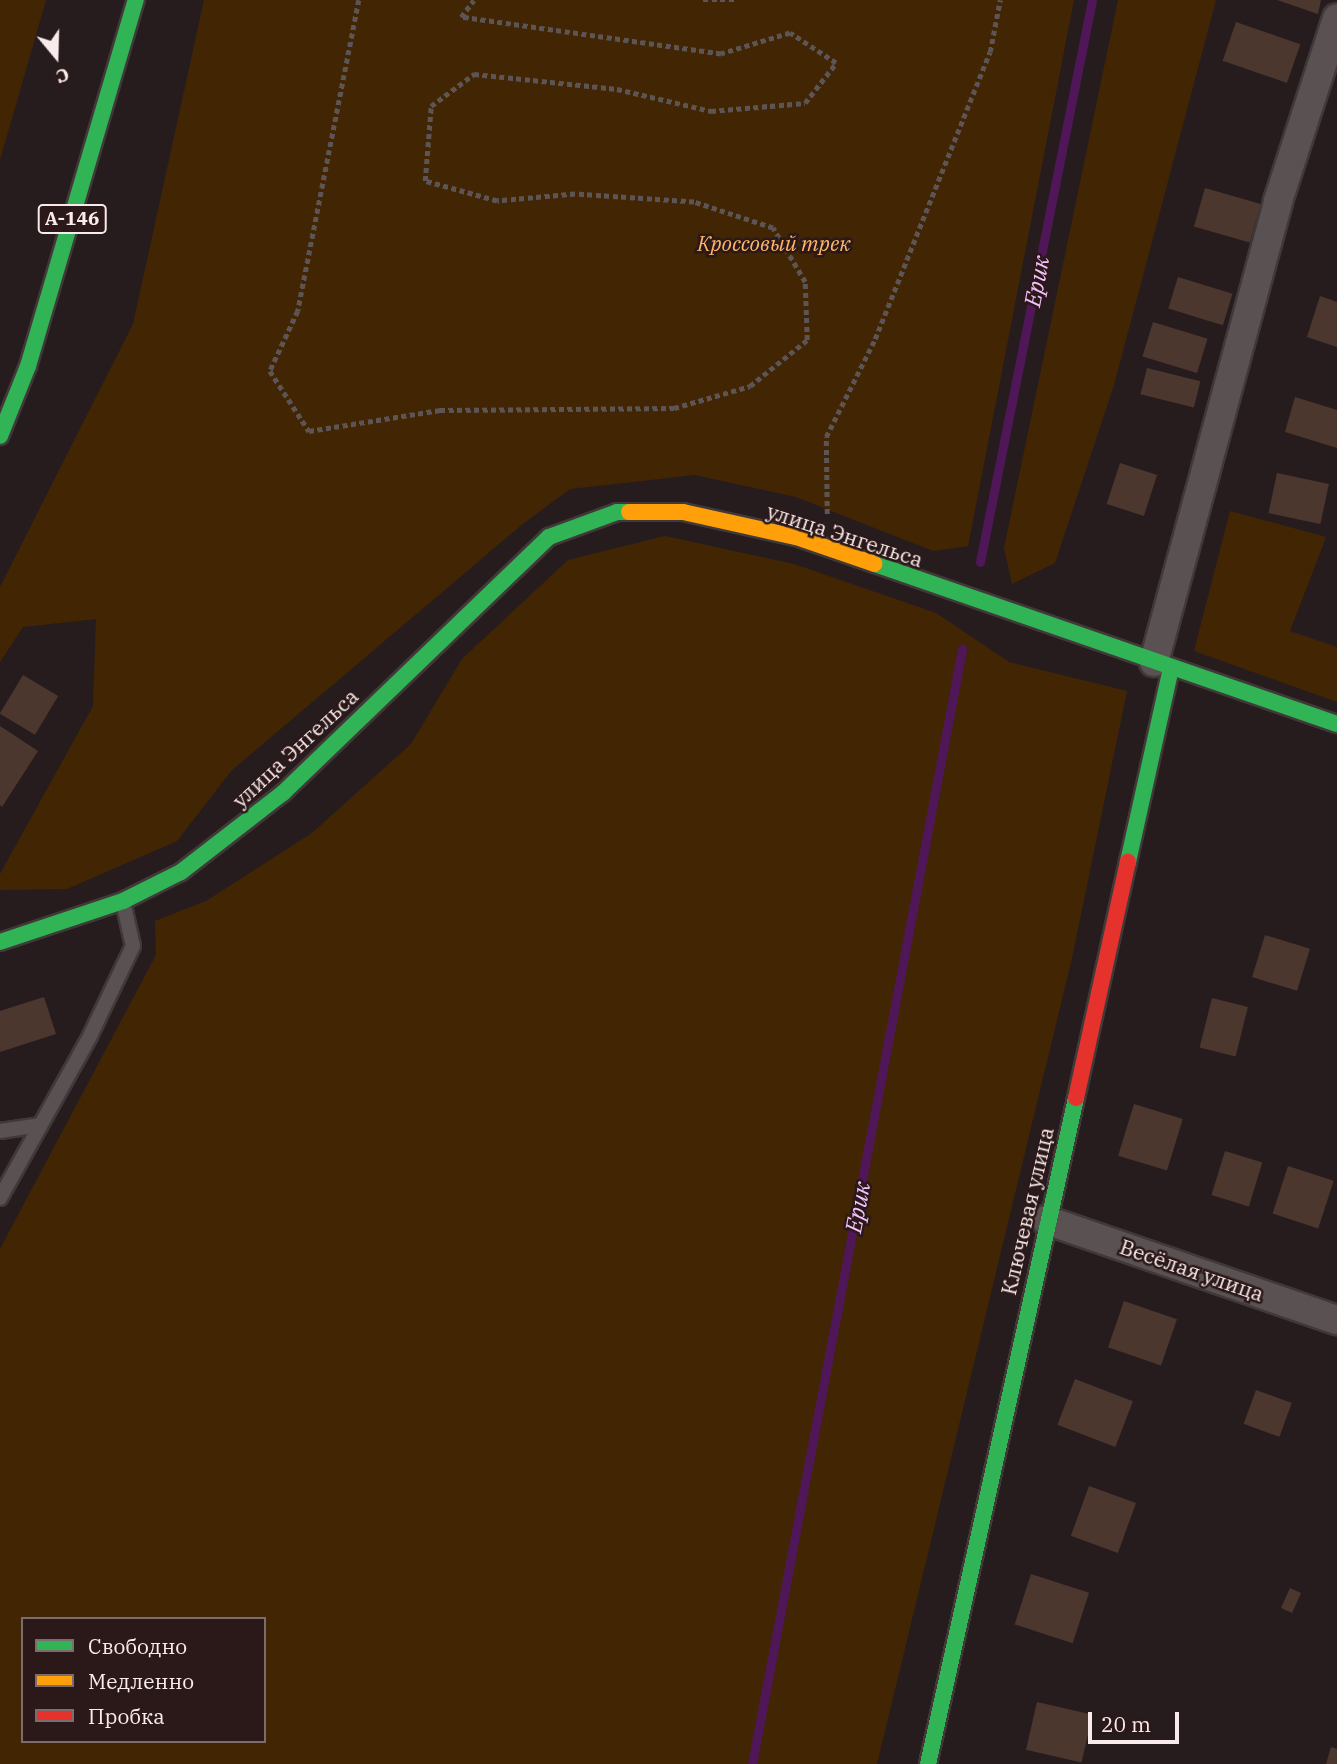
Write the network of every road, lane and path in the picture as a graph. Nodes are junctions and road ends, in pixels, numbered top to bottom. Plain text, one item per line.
1 (136, 0) edge
2 (359, 0) edge
3 (474, 0) edge
4 (703, 0) edge
5 (737, 0) edge
6 (1000, 0) edge
7 (1337, 18) edge
8 (0, 436) edge
9 (827, 548) junction
10 (1163, 665) junction
11 (1337, 724) edge
12 (123, 901) junction
13 (0, 942) edge
14 (40, 1125) junction
15 (0, 1131) edge
16 (0, 1198) edge
17 (1046, 1220) junction
18 (1337, 1320) edge
19 (928, 1764) edge

1 - 8 main road, А-146
2 - 3 path
4 - 5 path
6 - 9 path
7 - 10 street
9 - 10 main road, улица Энгельса
9 - 12 main road, улица Энгельса
10 - 11 main road, улица Энгельса
10 - 17 main road, Ключевая улица
12 - 13 main road, улица Энгельса
12 - 14 lane
14 - 15 lane
14 - 16 lane
17 - 18 street, Весёлая улица
17 - 19 main road, Ключевая улица

